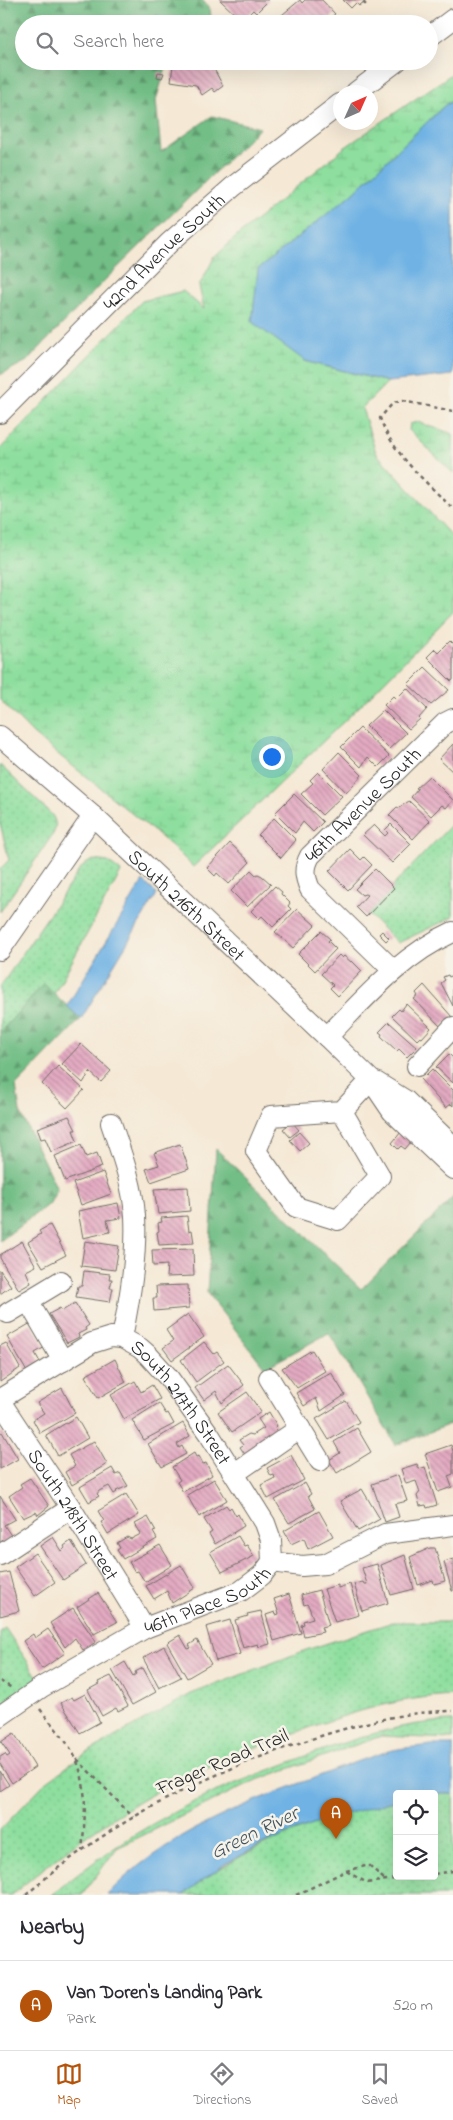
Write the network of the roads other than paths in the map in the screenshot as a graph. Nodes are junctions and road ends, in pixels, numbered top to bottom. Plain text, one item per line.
1 (453, 19) edge
2 (438, 30) edge
3 (385, 70) edge
4 (365, 85) edge
5 (333, 109) edge
6 (0, 413) edge
7 (453, 719) edge
8 (0, 736) edge
9 (93, 816) junction
10 (453, 932) edge
11 (0, 950) edge
12 (393, 970) junction
13 (453, 1027) edge
14 (327, 1037) junction
15 (417, 1066) dead end
16 (371, 1080) junction
17 (342, 1111) junction
18 (112, 1123) dead end
19 (453, 1146) edge
20 (453, 1170) edge
21 (61, 1281) dead end
22 (28, 1301) junction
23 (8, 1313) dead end
24 (122, 1338) junction
25 (62, 1361) junction
26 (269, 1378) dead end
27 (0, 1400) edge
28 (300, 1428) junction
29 (320, 1461) dead end
30 (235, 1473) junction
31 (71, 1508) junction
32 (453, 1525) edge
33 (0, 1555) edge
34 (272, 1562) junction
35 (145, 1628) junction
36 (0, 1716) edge

1 - 2 street
3 - 4 street
5 - 6 street, 42nd Avenue South
7 - 12 street, 46th Avenue South
8 - 9 street, South 216th Street
9 - 11 street
9 - 14 street, South 216th Street
10 - 12 street
12 - 14 street
13 - 15 street
14 - 16 street, South 216th Street
16 - 17 street
16 - 19 street, South 216th Street
16 - 20 street, South 216th Street
17 - 17 street
18 - 24 street, South 217th Street
21 - 22 street
22 - 23 street
22 - 25 street
24 - 25 street
24 - 30 street, South 217th Street
25 - 27 street
26 - 28 street
27 - 31 street, South 218th Street
28 - 29 street
28 - 30 street
30 - 34 street, South 217th Street
31 - 33 street
31 - 35 street, South 218th Street
32 - 34 street, 46th Place South
34 - 35 street, 46th Place South
35 - 36 street, 46th Place South

